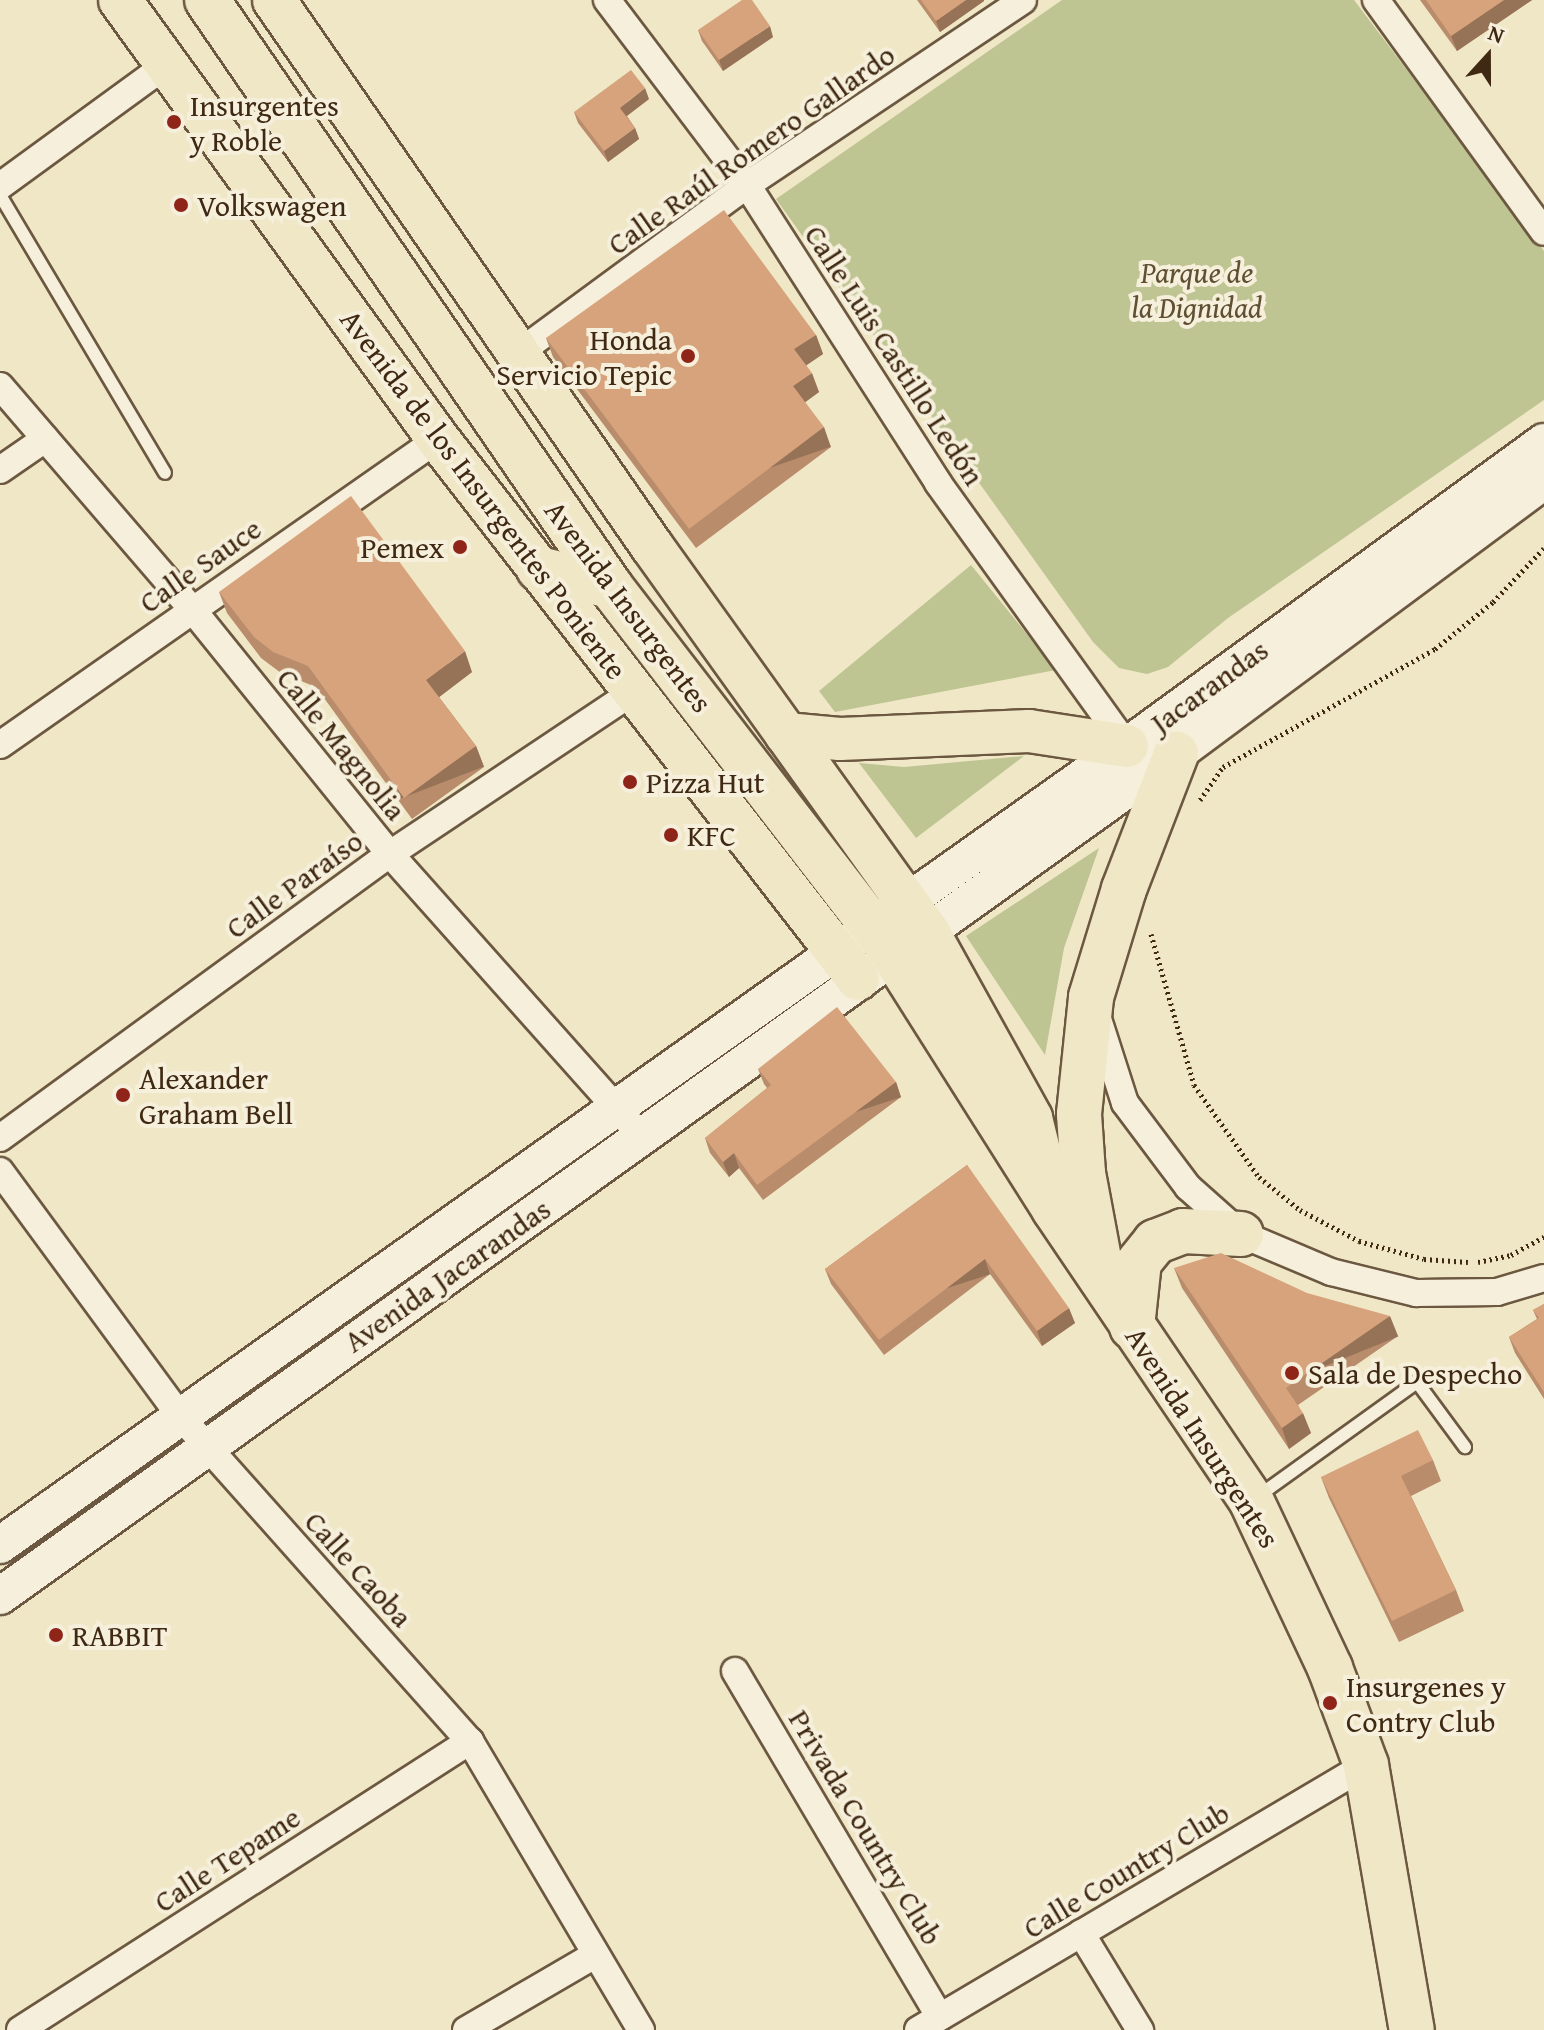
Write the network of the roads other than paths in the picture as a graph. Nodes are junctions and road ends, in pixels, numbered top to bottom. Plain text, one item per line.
1 (120, 0) edge
2 (207, 0) edge
3 (274, 0) edge
4 (607, 0) edge
5 (1023, 0) edge
6 (1376, 0) edge
7 (166, 65) junction
8 (747, 185) junction
9 (0, 186) edge
10 (0, 195) edge
11 (1544, 232) edge
12 (517, 354) junction
13 (0, 386) edge
14 (45, 439) junction
15 (438, 439) junction
16 (1544, 442) edge
17 (0, 470) edge
18 (165, 473) dead end
19 (1544, 481) edge
20 (539, 569) junction
21 (610, 586) junction
22 (192, 609) junction
23 (633, 692) junction
24 (786, 734) junction
25 (0, 745) edge
26 (1127, 746) junction
27 (1176, 754) junction
28 (390, 854) junction
29 (900, 928) junction
30 (847, 965) junction
31 (1091, 997) junction
32 (615, 1107) junction
33 (642, 1137) junction
34 (0, 1138) edge
35 (0, 1171) edge
36 (1241, 1234) junction
37 (1544, 1278) edge
38 (1132, 1327) junction
39 (180, 1416) junction
40 (205, 1447) junction
41 (1465, 1447) dead end
42 (1251, 1500) junction
43 (0, 1545) edge
44 (0, 1596) edge
45 (735, 1671) dead end
46 (470, 1741) junction
47 (1366, 1765) junction
48 (1081, 1933) junction
49 (595, 1955) junction
50 (929, 2024) edge
51 (20, 2030) edge
52 (466, 2030) edge
53 (641, 2030) edge
54 (1140, 2030) edge
55 (1412, 2030) edge

1 - 7 main road, Avenida de los Insurgentes Poniente
2 - 21 highway, Avenida Insurgentes
3 - 12 main road
4 - 8 street, Calle Luis Castillo Ledón
5 - 8 street, Calle Raúl Romero Gallardo
6 - 11 street
7 - 9 street
7 - 15 main road, Avenida de los Insurgentes Poniente
8 - 12 street, Calle Raúl Romero Gallardo
8 - 26 street, Calle Luis Castillo Ledón
10 - 18 lane
12 - 24 main road
13 - 14 street, Calle Magnolia
14 - 17 street
14 - 22 street, Calle Magnolia
15 - 20 main road, Avenida de los Insurgentes Poniente
15 - 22 street, Calle Sauce
16 - 26 main road, Jacarandas
19 - 27 main road, Jacarandas
20 - 21 highway
20 - 23 main road, Avenida de los Insurgentes Poniente
21 - 29 highway, Avenida Insurgentes
22 - 25 street, Calle Sauce
22 - 28 street, Calle Magnolia
23 - 28 street, Calle Paraíso
23 - 30 main road, Avenida de los Insurgentes Poniente
24 - 26 main road
24 - 29 main road
26 - 29 main road, Jacarandas
27 - 29 main road, Jacarandas
27 - 31 highway
28 - 32 street, Calle Magnolia
28 - 34 street, Calle Paraíso
29 - 30 main road, Avenida Jacarandas
29 - 38 highway, Avenida Insurgentes
30 - 32 main road, Avenida Jacarandas
30 - 33 main road, Avenida Jacarandas
31 - 36 street
31 - 38 highway
32 - 33 street, Calle Magnolia
32 - 39 main road, Avenida Jacarandas
33 - 40 main road, Avenida Jacarandas
35 - 39 street, Calle Caoba
36 - 37 street
36 - 38 highway
38 - 42 highway, Avenida Insurgentes
39 - 40 street, Calle Caoba
39 - 43 main road, Avenida Jacarandas
40 - 44 main road, Avenida Jacarandas
40 - 46 street, Calle Caoba
41 - 42 lane
42 - 47 highway, Avenida Insurgentes
45 - 50 street, Privada Country Club
46 - 49 street, Calle Caoba
46 - 51 street, Calle Tepame
47 - 48 street, Calle Country Club
47 - 55 highway
48 - 50 street, Calle Country Club
48 - 54 street
49 - 52 street
49 - 53 street, Calle Caoba

